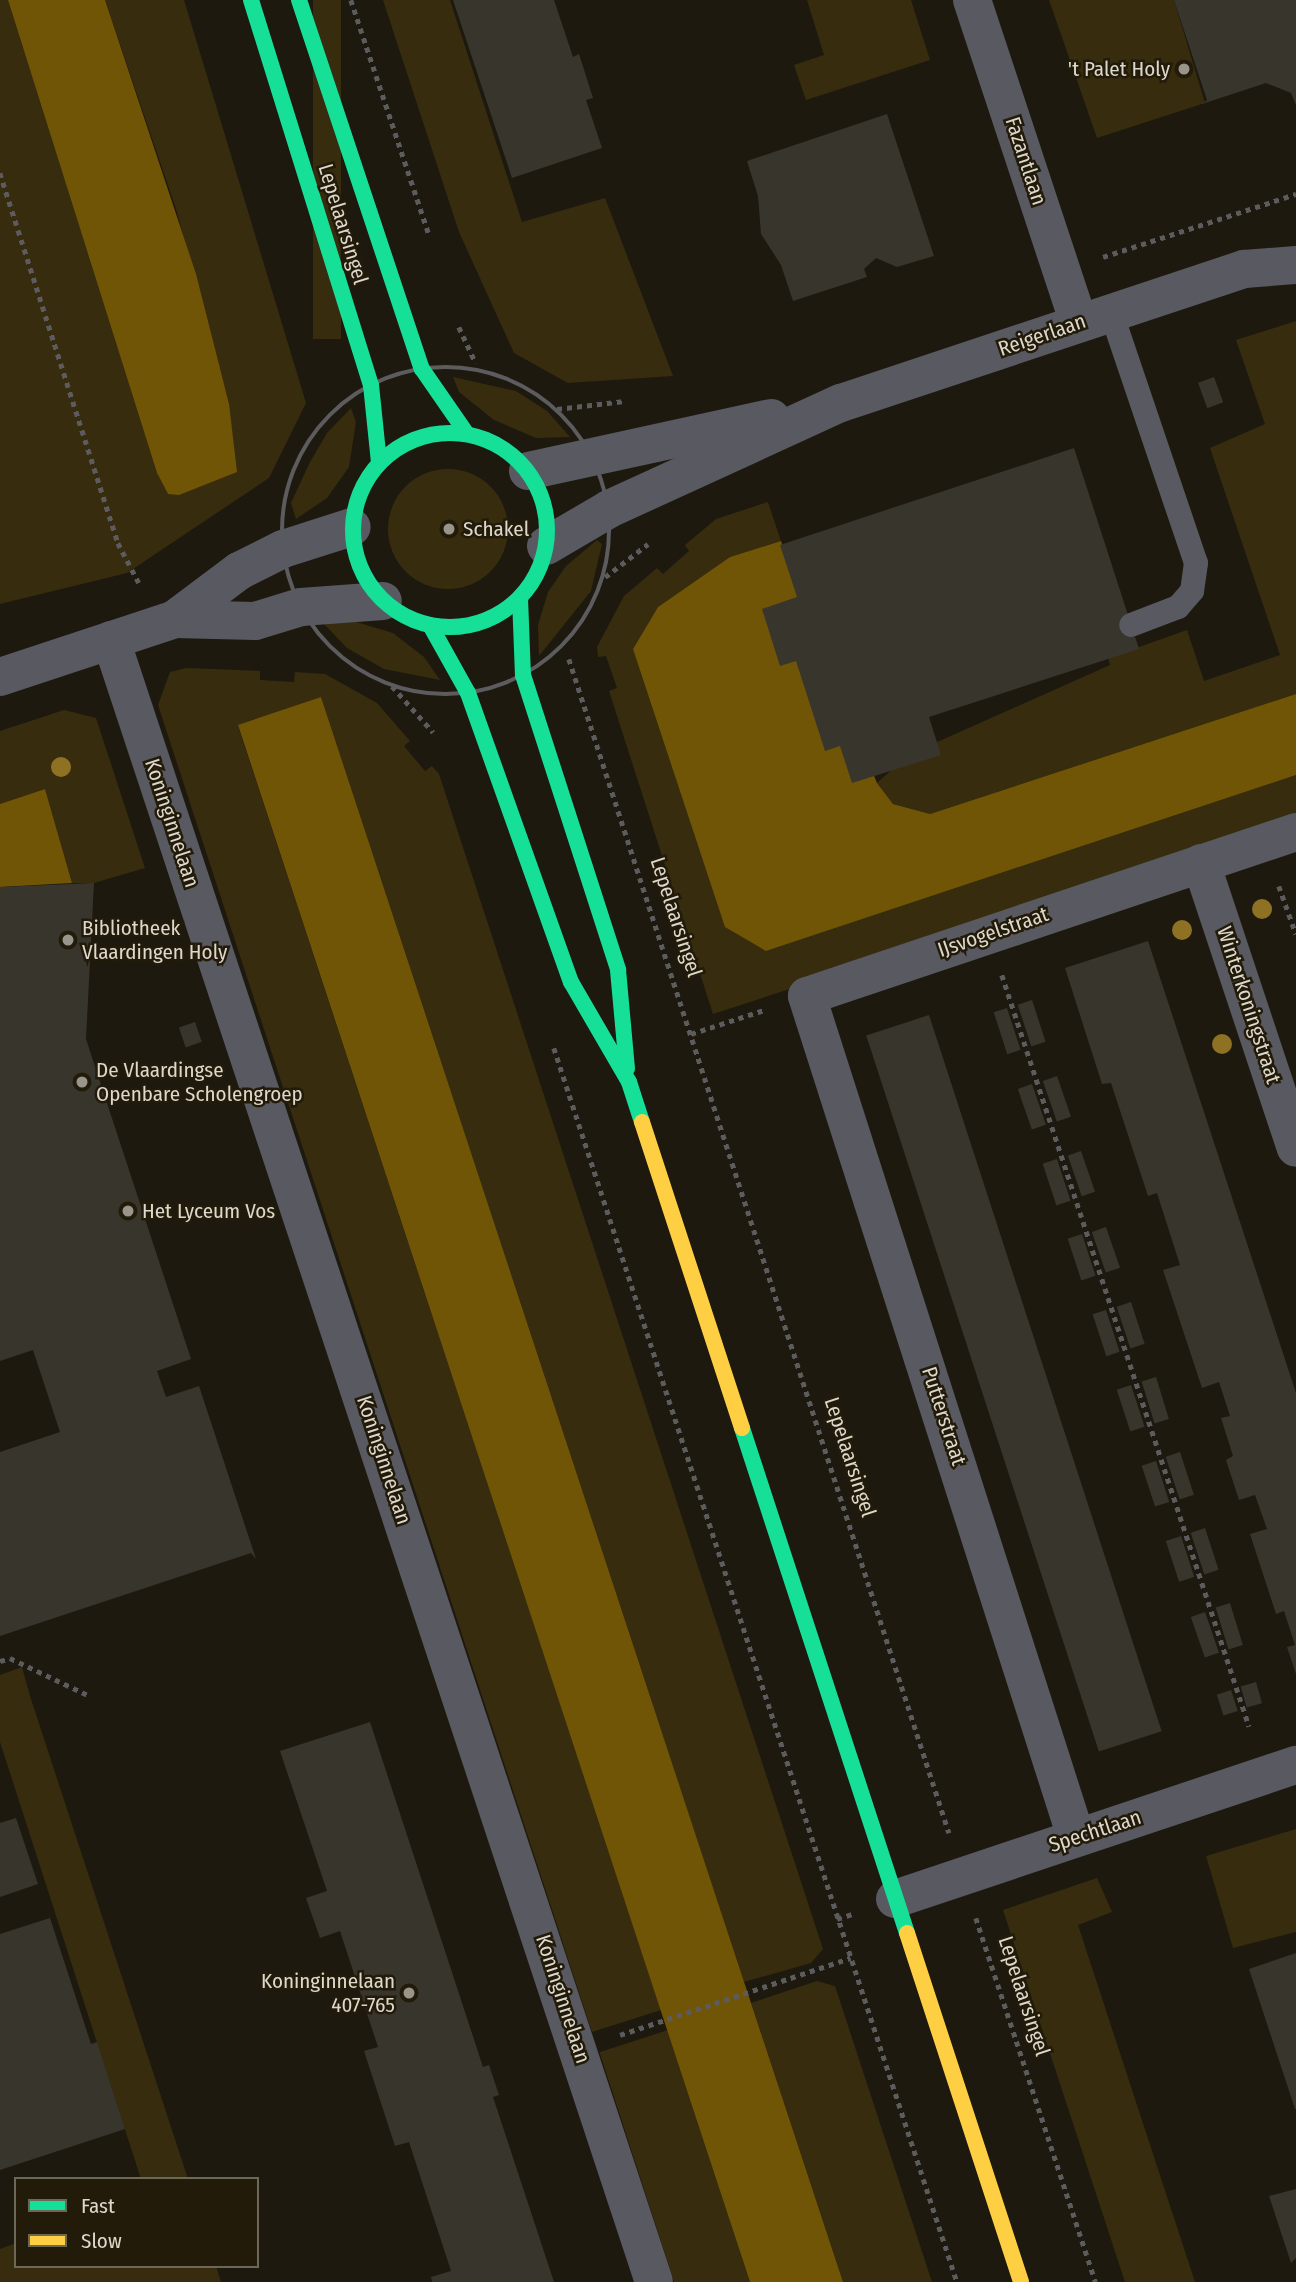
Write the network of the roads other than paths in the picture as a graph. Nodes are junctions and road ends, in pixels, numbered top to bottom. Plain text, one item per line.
1 (251, 0) edge
2 (299, 0) edge
3 (972, 0) edge
4 (1296, 236) edge
5 (1296, 265) edge
6 (1244, 270) junction
7 (1095, 318) junction
8 (841, 403) junction
9 (467, 434) junction
10 (379, 463) junction
11 (527, 471) junction
12 (352, 527) junction
13 (546, 546) junction
14 (520, 598) junction
15 (383, 601) junction
16 (165, 622) junction
17 (430, 625) junction
18 (1131, 625) dead end
19 (111, 640) junction
20 (0, 677) edge
21 (1296, 832) edge
22 (1201, 863) junction
23 (807, 996) joint
24 (629, 1082) junction
25 (1296, 1147) edge
26 (1296, 1765) edge
27 (1076, 1837) junction
28 (895, 1899) junction
29 (654, 2282) edge
30 (1021, 2282) edge

1 - 10 street, Lepelaarsingel
2 - 9 street, Lepelaarsingel
3 - 7 street, Fazantlaan
4 - 6 street, Reigerlaan
5 - 6 street, Reigerlaan
6 - 7 street, Reigerlaan
7 - 8 street, Reigerlaan
7 - 18 lane
8 - 11 street, Reigerlaan
8 - 13 street, Reigerlaan
9 - 10 street
9 - 11 street
10 - 12 street
11 - 13 street
12 - 15 street
12 - 16 street
13 - 14 street
14 - 17 street
14 - 24 street
15 - 16 street
15 - 17 street
16 - 19 street
17 - 24 street
19 - 20 street
19 - 29 street, Koninginnelaan
21 - 22 street, IJsvogelstraat
22 - 23 street, IJsvogelstraat
22 - 25 street, Winterkoningstraat
23 - 27 street, Putterstraat
24 - 28 street
26 - 27 street, Spechtlaan
27 - 28 street, Spechtlaan
28 - 30 street

